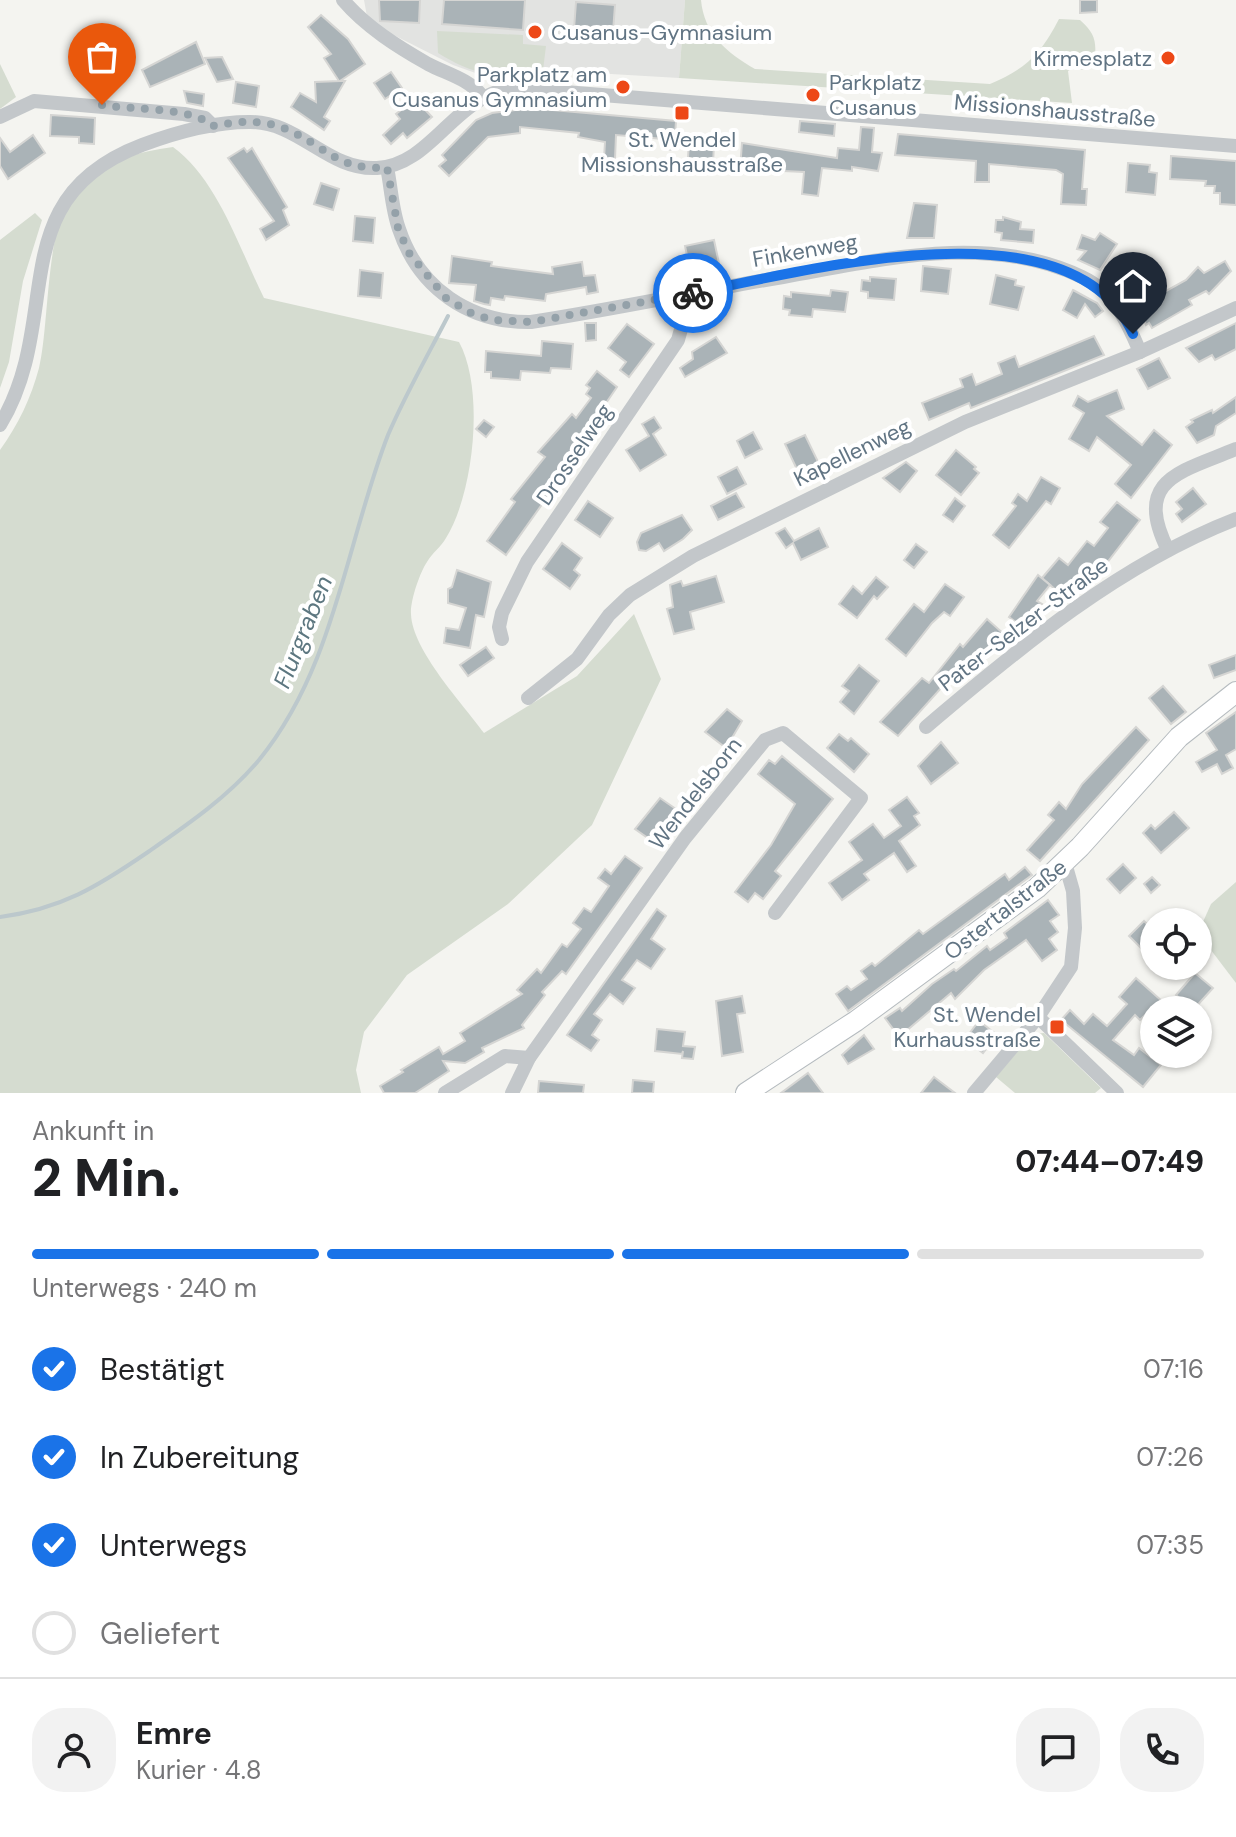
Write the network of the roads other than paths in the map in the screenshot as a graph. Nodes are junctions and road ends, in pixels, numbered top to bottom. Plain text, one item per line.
1 (343, 0) edge
2 (482, 96) junction
3 (0, 117) edge
4 (213, 126) junction
5 (1236, 146) edge
6 (387, 167) junction
7 (682, 295) junction
8 (1236, 308) edge
9 (1140, 352) junction
10 (0, 425) edge
11 (1236, 449) edge
12 (1236, 519) edge
13 (1168, 550) junction
14 (502, 639) dead end
15 (1236, 692) edge
16 (528, 698) dead end
17 (926, 727) dead end
18 (1065, 863) junction
19 (775, 913) dead end
20 (1038, 1017) junction
21 (529, 1058) junction
22 (445, 1093) edge
23 (512, 1093) edge
24 (746, 1093) edge
25 (974, 1093) edge
26 (1117, 1093) edge

1 - 2 street
2 - 5 street, Missionshausstraße
2 - 6 street
3 - 4 street
4 - 6 street
4 - 10 street
6 - 7 street, Finkenweg
7 - 9 street, Finkenweg
7 - 14 street, Drosselweg
8 - 9 street, Kapellenweg
9 - 16 street, Kapellenweg
11 - 13 street
12 - 13 street, Pater-Selzer-Straße
13 - 17 street, Pater-Selzer-Straße
15 - 18 street, Ostertalstraße
18 - 20 street
18 - 24 street, Ostertalstraße
19 - 21 street, Wendelsborn
20 - 25 street
20 - 26 street
21 - 22 street
21 - 23 street, Wendelsborn

